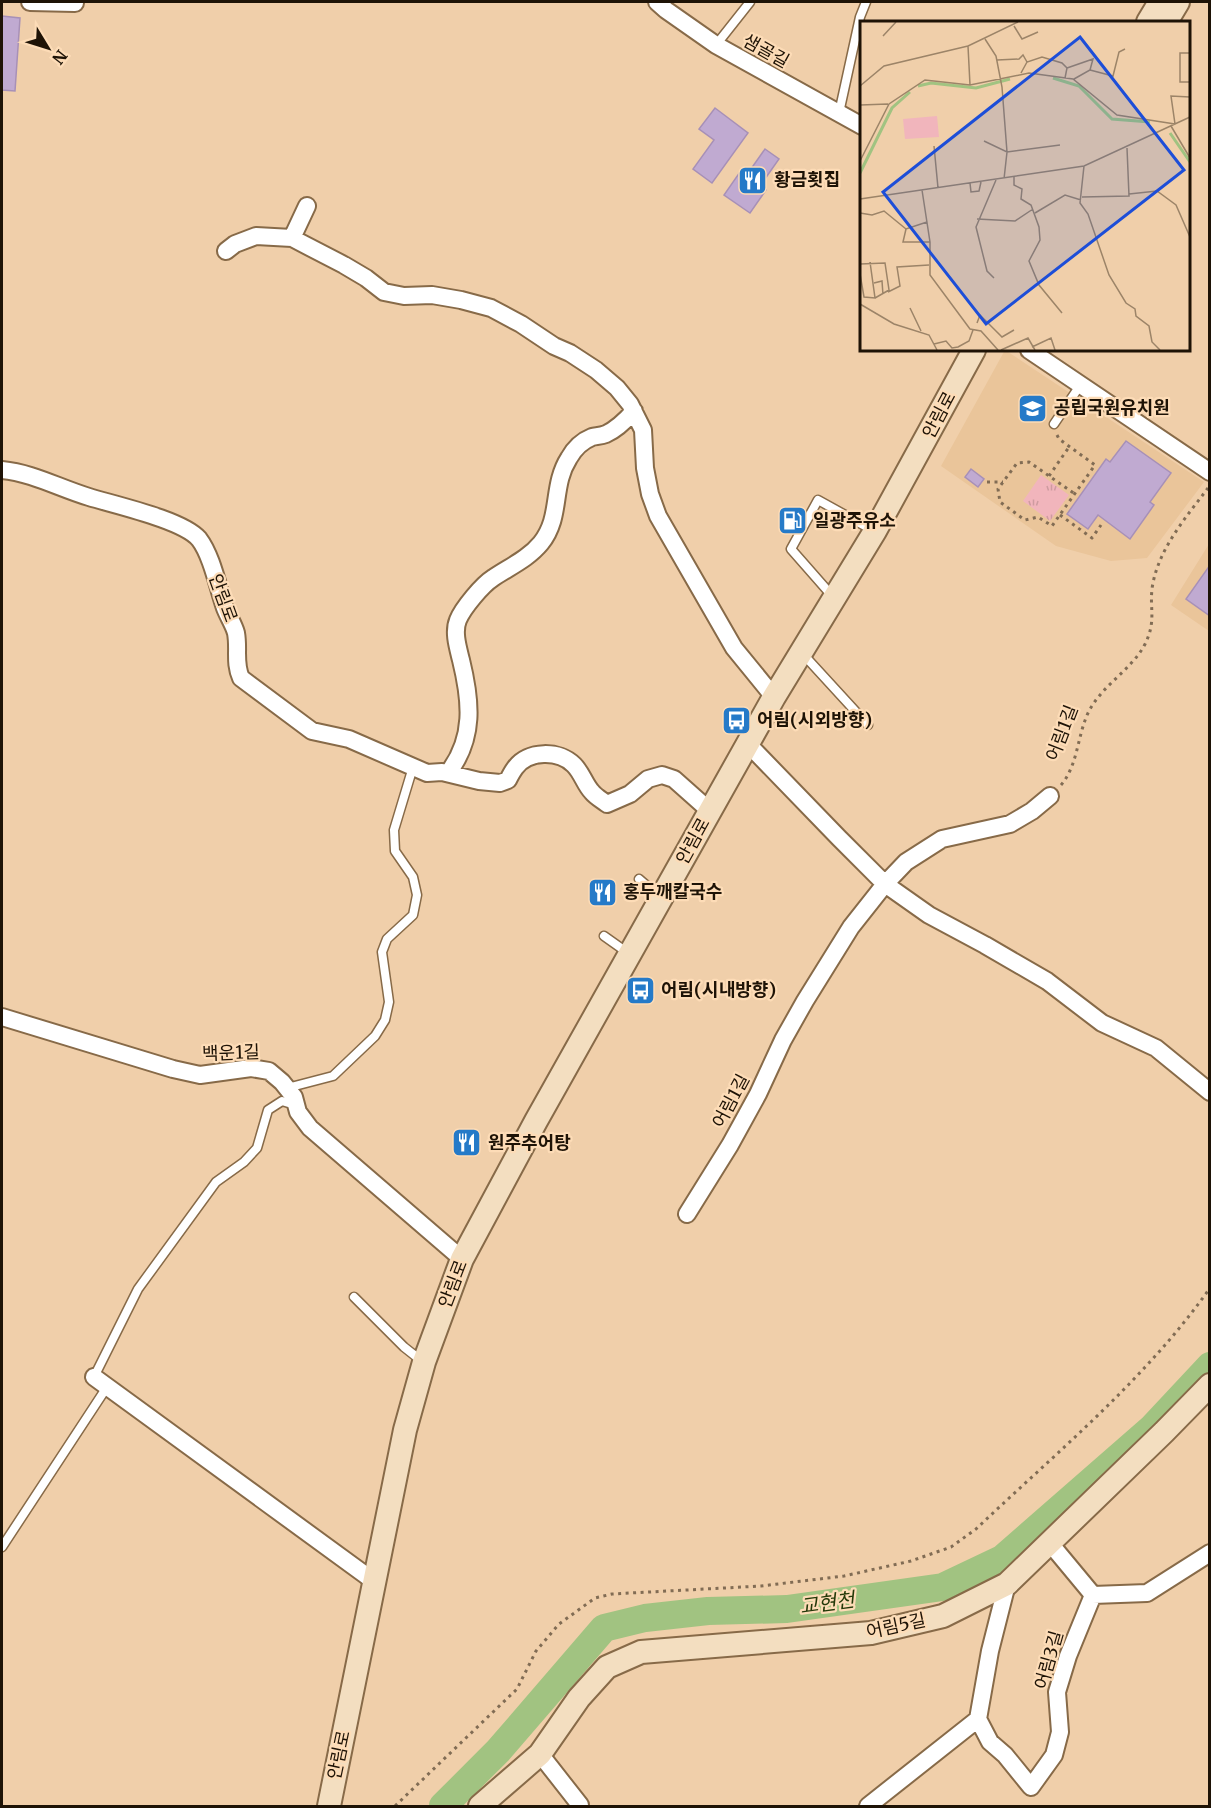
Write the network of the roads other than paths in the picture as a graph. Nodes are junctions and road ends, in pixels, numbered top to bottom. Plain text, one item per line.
1 (30, 2) edge
2 (74, 2) edge
3 (657, 2) edge
4 (750, 2) edge
5 (866, 2) edge
6 (1160, 2) edge
7 (1178, 2) edge
8 (861, 21) edge
9 (1149, 21) edge
10 (1167, 21) edge
11 (860, 25) edge
12 (716, 45) junction
13 (839, 114) junction
14 (860, 125) edge
15 (307, 206) dead end
16 (292, 238) junction
17 (226, 251) dead end
18 (974, 351) edge
19 (1031, 351) edge
20 (1081, 384) junction
21 (634, 411) junction
22 (1054, 424) road end
23 (2, 470) edge
24 (1209, 472) edge
25 (875, 531) junction
26 (835, 599) junction
27 (802, 653) junction
28 (774, 697) junction
29 (868, 725) dead end
30 (748, 744) junction
31 (413, 767) junction
32 (448, 773) junction
33 (1050, 796) road end
34 (710, 811) junction
35 (639, 879) dead end
36 (885, 884) junction
37 (661, 899) junction
38 (604, 936) dead end
39 (630, 954) junction
40 (2, 1017) edge
41 (287, 1088) junction
42 (1209, 1092) edge
43 (296, 1105) junction
44 (687, 1214) dead end
45 (462, 1259) junction
46 (354, 1298) dead end
47 (424, 1362) junction
48 (94, 1377) joint
49 (1209, 1385) edge
50 (107, 1387) junction
51 (1049, 1542) junction
52 (2, 1547) edge
53 (1209, 1553) edge
54 (375, 1582) junction
55 (1007, 1584) junction
56 (1093, 1595) junction
57 (978, 1719) junction
58 (540, 1754) junction
59 (580, 1805) dead end
60 (329, 1806) edge
61 (480, 1806) edge
62 (868, 1806) edge

1 - 2 street
3 - 12 street, 샘골길
4 - 12 lane
5 - 8 lane
6 - 9 street
7 - 10 street
11 - 13 lane
12 - 13 street, 샘골길
13 - 14 street, 샘골길
15 - 16 street
16 - 17 street
16 - 21 street
18 - 25 street, 안림로
19 - 20 street
20 - 22 lane
20 - 24 street
21 - 28 street
21 - 32 street
23 - 31 street, 안림로
25 - 26 street, 안림로
25 - 26 lane
26 - 27 street, 안림로
27 - 28 street, 안림로
27 - 29 lane
28 - 30 street, 안림로
30 - 34 street, 안림로
30 - 36 street
31 - 32 street, 안림로
31 - 41 lane
32 - 34 street, 안림로
33 - 36 street, 어림1길
34 - 37 street, 안림로
35 - 37 lane
36 - 42 street
36 - 44 street, 어림1길
37 - 39 street, 안림로
38 - 39 lane
39 - 45 street, 안림로
40 - 41 street, 백운1길
41 - 43 street, 백운1길
43 - 45 street, 백운1길
43 - 48 lane
45 - 47 street, 안림로
46 - 47 lane
47 - 54 street, 안림로
48 - 50 street
49 - 51 street, 어림5길
50 - 52 lane
50 - 54 street
51 - 55 street, 어림5길
51 - 56 street
53 - 56 street
54 - 60 street, 안림로
55 - 57 street
55 - 58 street, 어림5길
56 - 57 street, 어림3길
57 - 62 street
58 - 59 street
58 - 61 street, 어림5길

